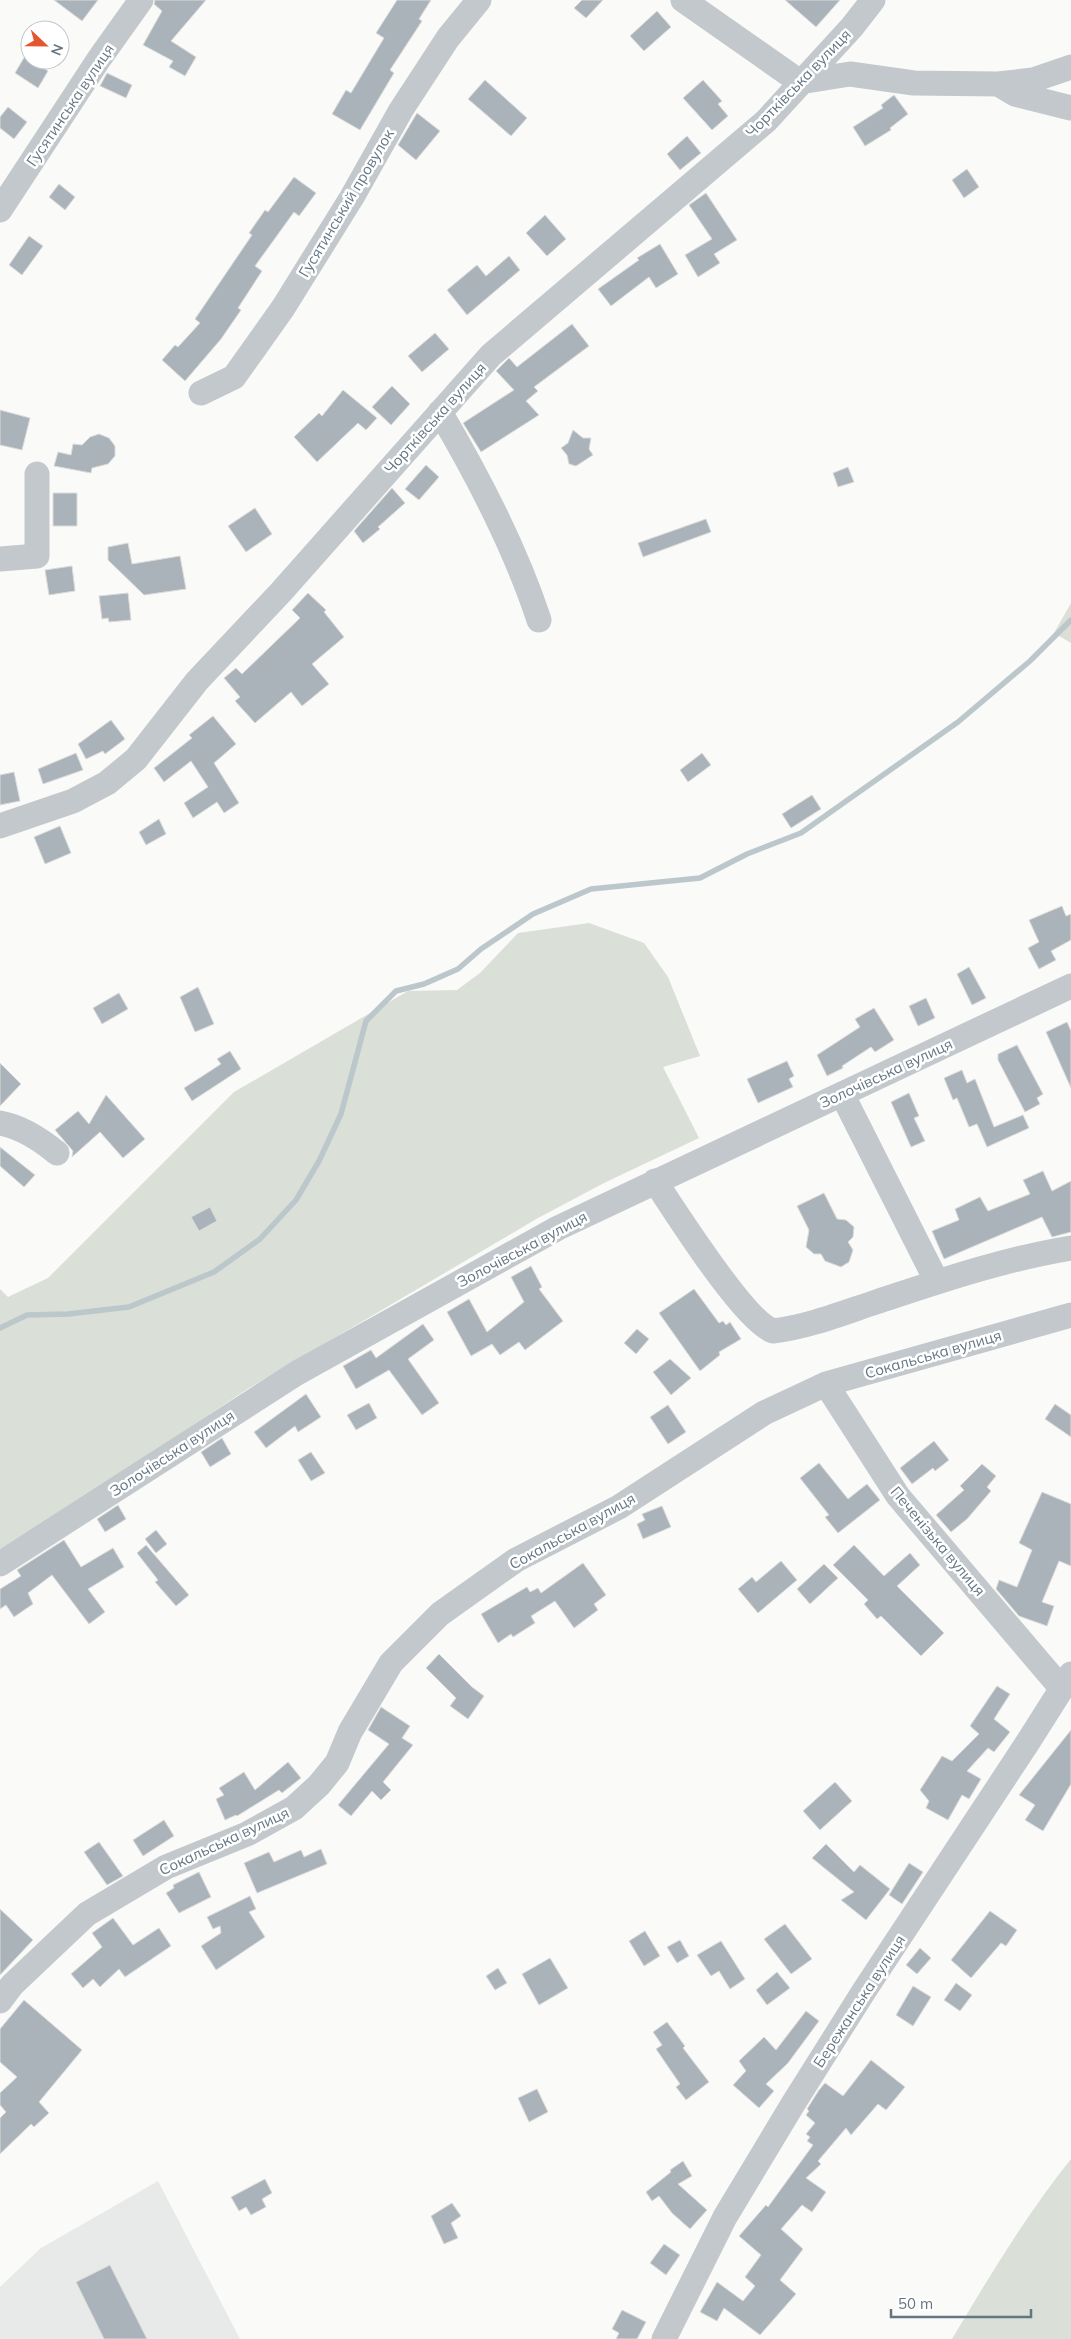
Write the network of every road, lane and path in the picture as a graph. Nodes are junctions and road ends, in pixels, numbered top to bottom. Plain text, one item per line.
1 (141, 0) edge
2 (480, 0) edge
3 (683, 0) edge
4 (874, 0) edge
5 (1071, 67) edge
6 (800, 82) junction
7 (998, 84) junction
8 (1071, 108) edge
9 (0, 210) edge
10 (201, 393) dead end
11 (440, 412) junction
12 (37, 474) dead end
13 (0, 559) edge
14 (539, 620) dead end
15 (0, 826) edge
16 (1071, 986) edge
17 (842, 1094) junction
18 (0, 1123) edge
19 (57, 1153) dead end
20 (655, 1181) junction
21 (1071, 1248) edge
22 (937, 1282) junction
23 (1071, 1315) edge
24 (826, 1384) junction
25 (0, 1564) edge
26 (1067, 1681) edge
27 (0, 2001) edge
28 (664, 2339) edge

1 - 9 street, Гусятинська вулиця
2 - 10 street, Гусятинський провулок
3 - 6 street
4 - 6 street, Чортківська вулиця
5 - 7 street
6 - 7 street
6 - 11 street, Чортківська вулиця
7 - 8 street
11 - 14 street
11 - 15 street, Чортківська вулиця
12 - 13 street
16 - 17 street, Золочівська вулиця
17 - 20 street, Золочівська вулиця
17 - 22 street
18 - 19 street
20 - 22 street
20 - 25 street, Золочівська вулиця
21 - 22 street
23 - 24 street, Сокальська вулиця
24 - 26 street, Печенізька вулиця
24 - 27 street, Сокальська вулиця
26 - 28 street, Бережанська вулиця

